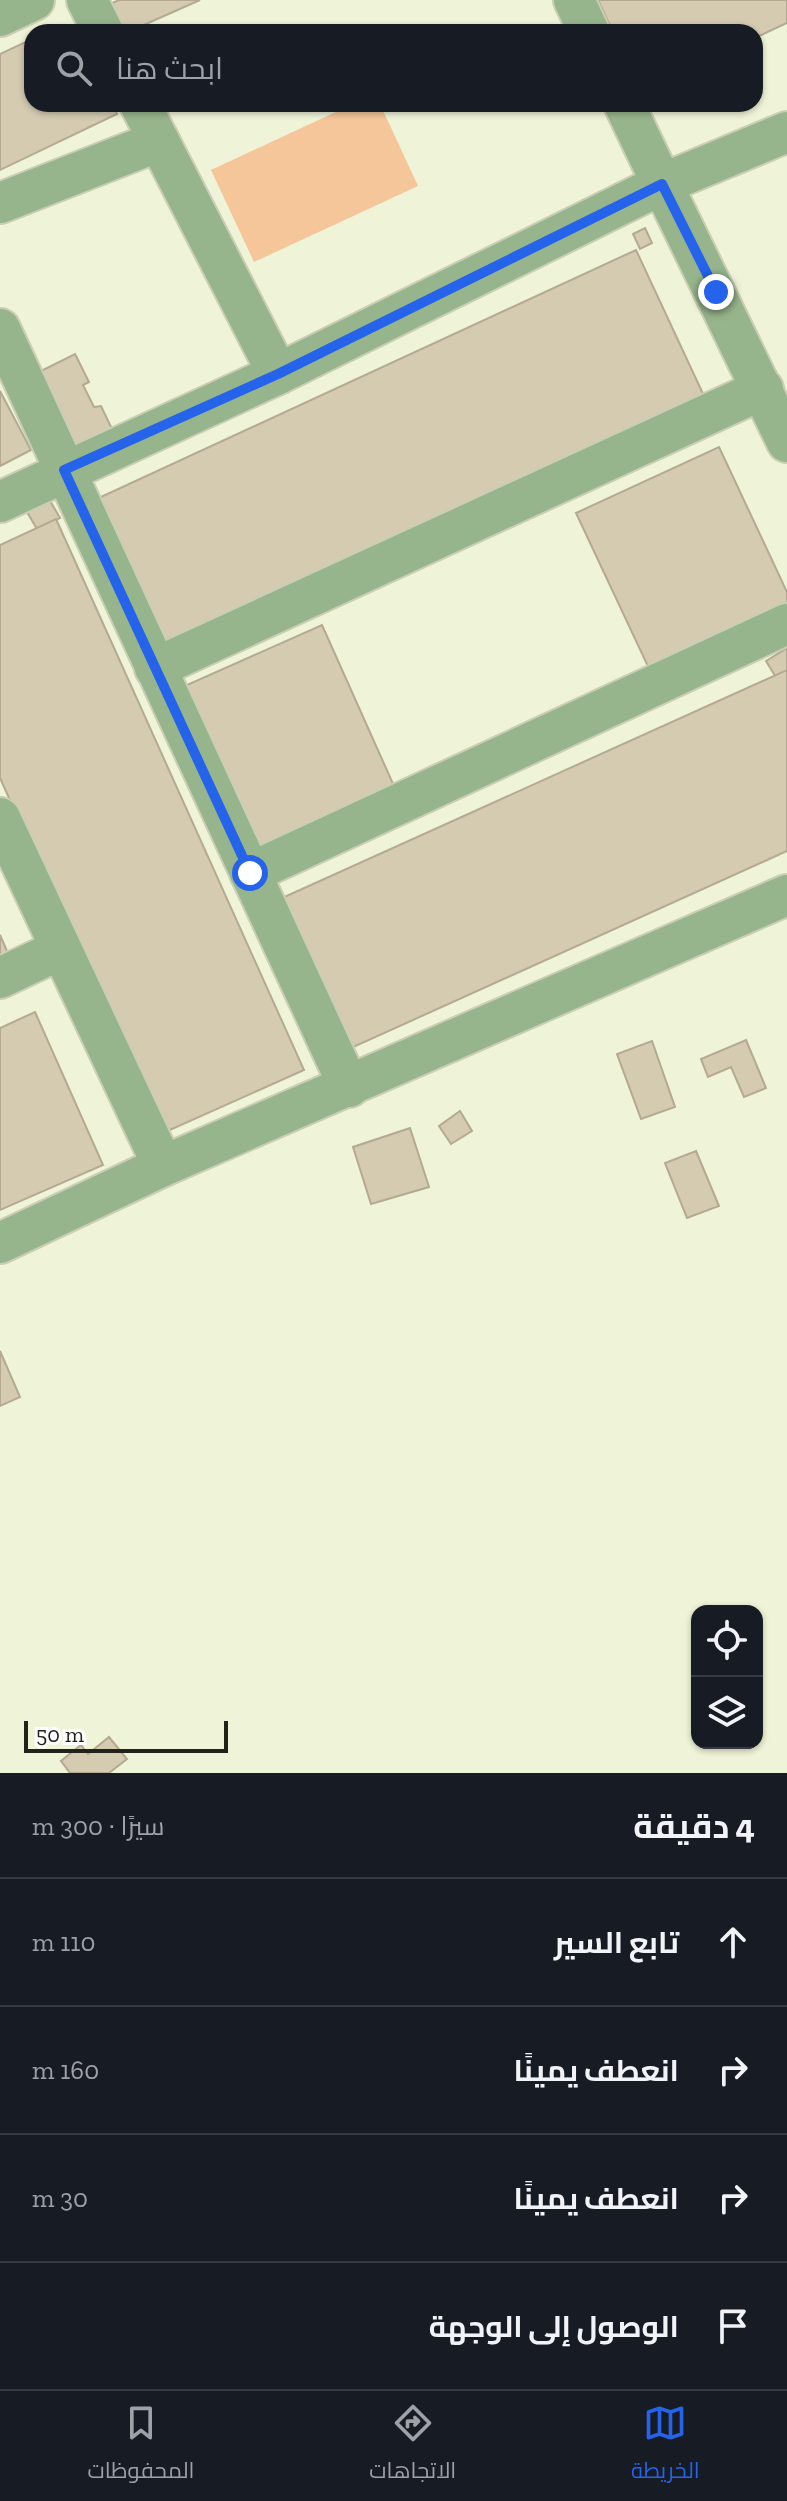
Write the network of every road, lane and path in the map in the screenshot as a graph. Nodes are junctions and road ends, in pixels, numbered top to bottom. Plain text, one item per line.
1 (34, 0) edge
2 (87, 0) edge
3 (574, 0) edge
4 (0, 16) edge
5 (99, 24) edge
6 (585, 24) edge
7 (144, 112) edge
8 (628, 112) edge
9 (787, 132) edge
10 (159, 141) junction
11 (662, 184) junction
12 (0, 203) edge
13 (0, 329) edge
14 (278, 374) junction
15 (763, 389) junction
16 (787, 442) edge
17 (64, 470) junction
18 (0, 502) edge
19 (787, 624) edge
20 (155, 668) junction
21 (0, 818) edge
22 (250, 873) junction
23 (787, 895) edge
24 (61, 949) junction
25 (0, 978) edge
26 (349, 1087) junction
27 (163, 1166) junction
28 (0, 1243) edge

1 - 4 street
2 - 5 street
3 - 6 street
7 - 10 street
8 - 11 street
9 - 11 street
10 - 12 street
10 - 14 street
11 - 14 street
11 - 15 street
13 - 17 street
14 - 17 street
15 - 16 street
15 - 20 street
17 - 18 street
17 - 20 street
19 - 22 street
20 - 22 street
21 - 24 street
22 - 26 street
23 - 26 street
24 - 25 street
24 - 27 street
26 - 27 street
27 - 28 street

